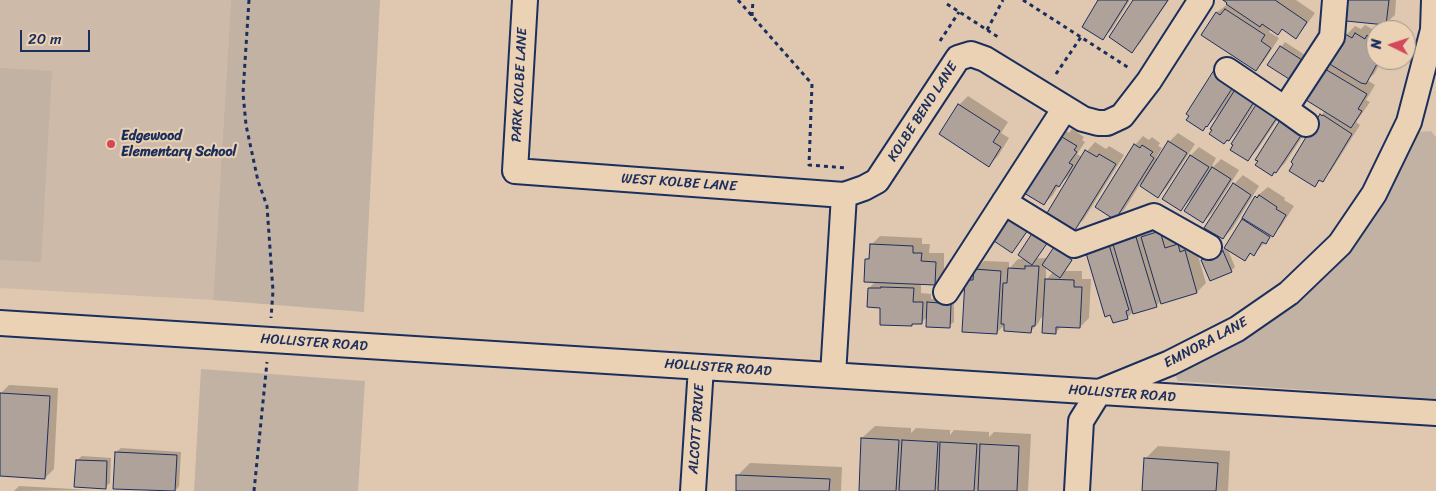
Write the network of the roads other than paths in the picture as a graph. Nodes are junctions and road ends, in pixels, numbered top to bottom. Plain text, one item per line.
1 (525, 0) edge
2 (1201, 0) edge
3 (1336, 0) edge
4 (1434, 0) edge
5 (1433, 30) junction
6 (1436, 54) edge
7 (1228, 70) dead end
8 (1065, 108) junction
9 (1285, 109) junction
10 (1306, 124) dead end
11 (515, 170) joint
12 (844, 195) junction
13 (1004, 202) junction
14 (1209, 247) dead end
15 (946, 292) dead end
16 (0, 323) edge
17 (701, 367) junction
18 (833, 375) junction
19 (1099, 392) junction
20 (1436, 413) edge
21 (693, 491) edge
22 (1077, 491) edge

1 - 11 street, PARK KOLBE LANE
2 - 8 street, KOLBE BEND LANE
3 - 9 street
4 - 5 street, EMNORA LANE
5 - 6 street, EMNORA LANE
5 - 19 street, EMNORA LANE
7 - 9 street
8 - 12 street, KOLBE BEND LANE
8 - 13 street
9 - 10 street
11 - 12 street, WEST KOLBE LANE
12 - 18 street
13 - 14 street
13 - 15 street
16 - 17 street, HOLLISTER ROAD
17 - 18 street, HOLLISTER ROAD
17 - 21 street, ALCOTT DRIVE
18 - 19 street, HOLLISTER ROAD
19 - 20 street, HOLLISTER ROAD
19 - 22 street

